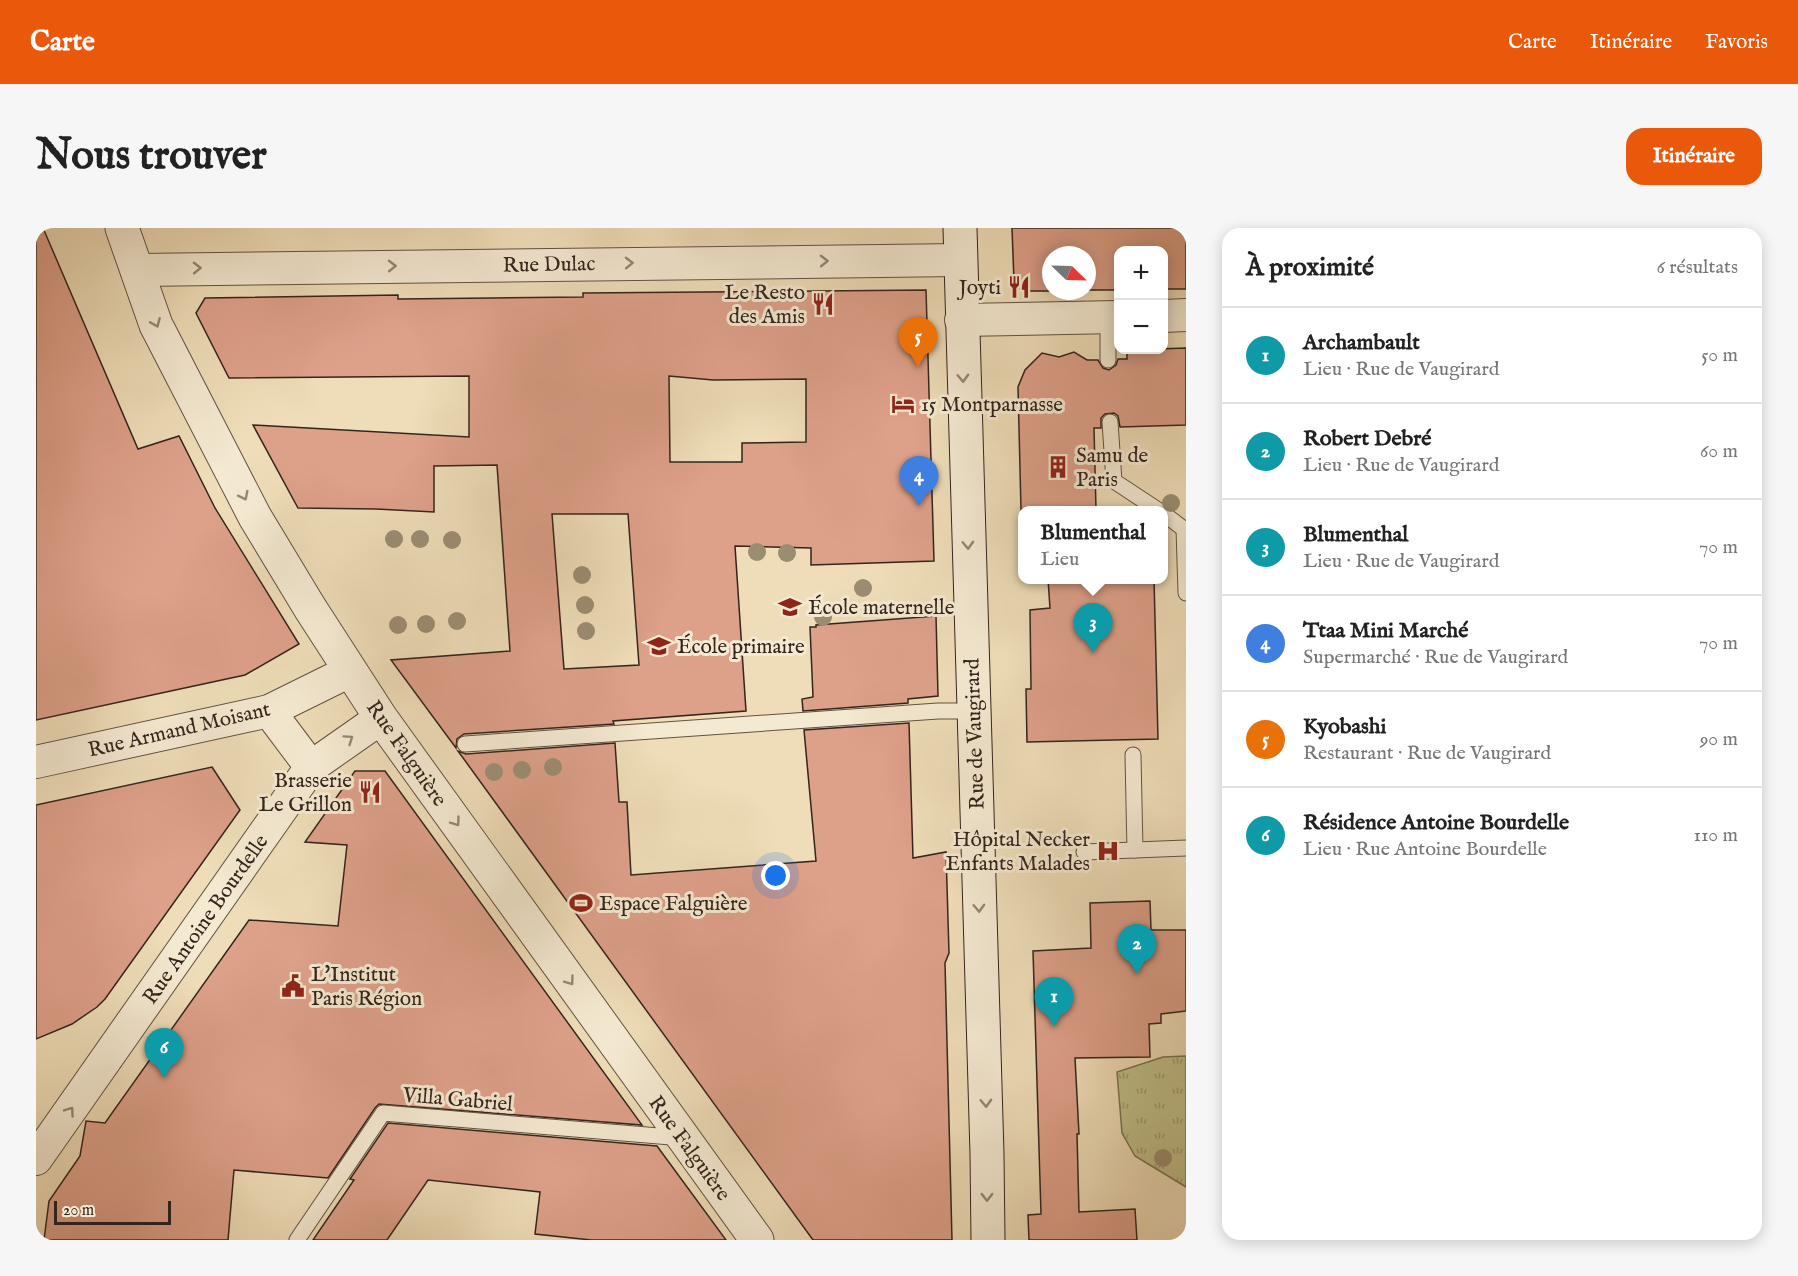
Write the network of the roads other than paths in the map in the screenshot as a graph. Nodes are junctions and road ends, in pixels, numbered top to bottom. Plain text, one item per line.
1 (122, 228) edge
2 (960, 244) edge
3 (138, 270) junction
4 (1186, 315) edge
5 (1168, 316) edge
6 (1113, 317) edge
7 (962, 320) junction
8 (1108, 360) dead end
9 (1110, 422) dead end
10 (1152, 506) edge
11 (1168, 517) edge
12 (1185, 528) edge
13 (1186, 593) edge
14 (350, 671) junction
15 (269, 711) junction
16 (974, 711) junction
17 (381, 718) junction
18 (465, 744) dead end
19 (1133, 755) dead end
20 (36, 762) edge
21 (311, 767) junction
22 (1186, 848) edge
23 (1135, 850) junction
24 (1083, 852) dead end
25 (683, 1138) junction
26 (36, 1159) edge
27 (297, 1240) edge
28 (757, 1240) edge
29 (988, 1240) edge

1 - 3 street, Rue Falguière
3 -> 2 street, Rue Dulac
2 - 7 street, Rue de Vaugirard
3 -> 14 street, Rue Falguière
4 - 5 street
6 - 7 street
6 - 8 lane
7 -> 16 street, Rue de Vaugirard
9 - 10 lane
11 - 12 lane
12 - 13 lane
14 - 15 street, Rue Armand Moisant
14 - 17 street, Rue Falguière
15 - 20 street, Rue Armand Moisant
15 - 21 street
16 - 18 lane
16 -> 29 street, Rue de Vaugirard
21 -> 17 street, Rue Antoine Bourdelle
17 -> 25 street, Rue Falguière
19 - 23 lane
26 -> 21 street, Rue Antoine Bourdelle
22 - 23 lane
23 - 24 lane
25 - 27 lane, Villa Gabriel
25 - 28 street, Rue Falguière

